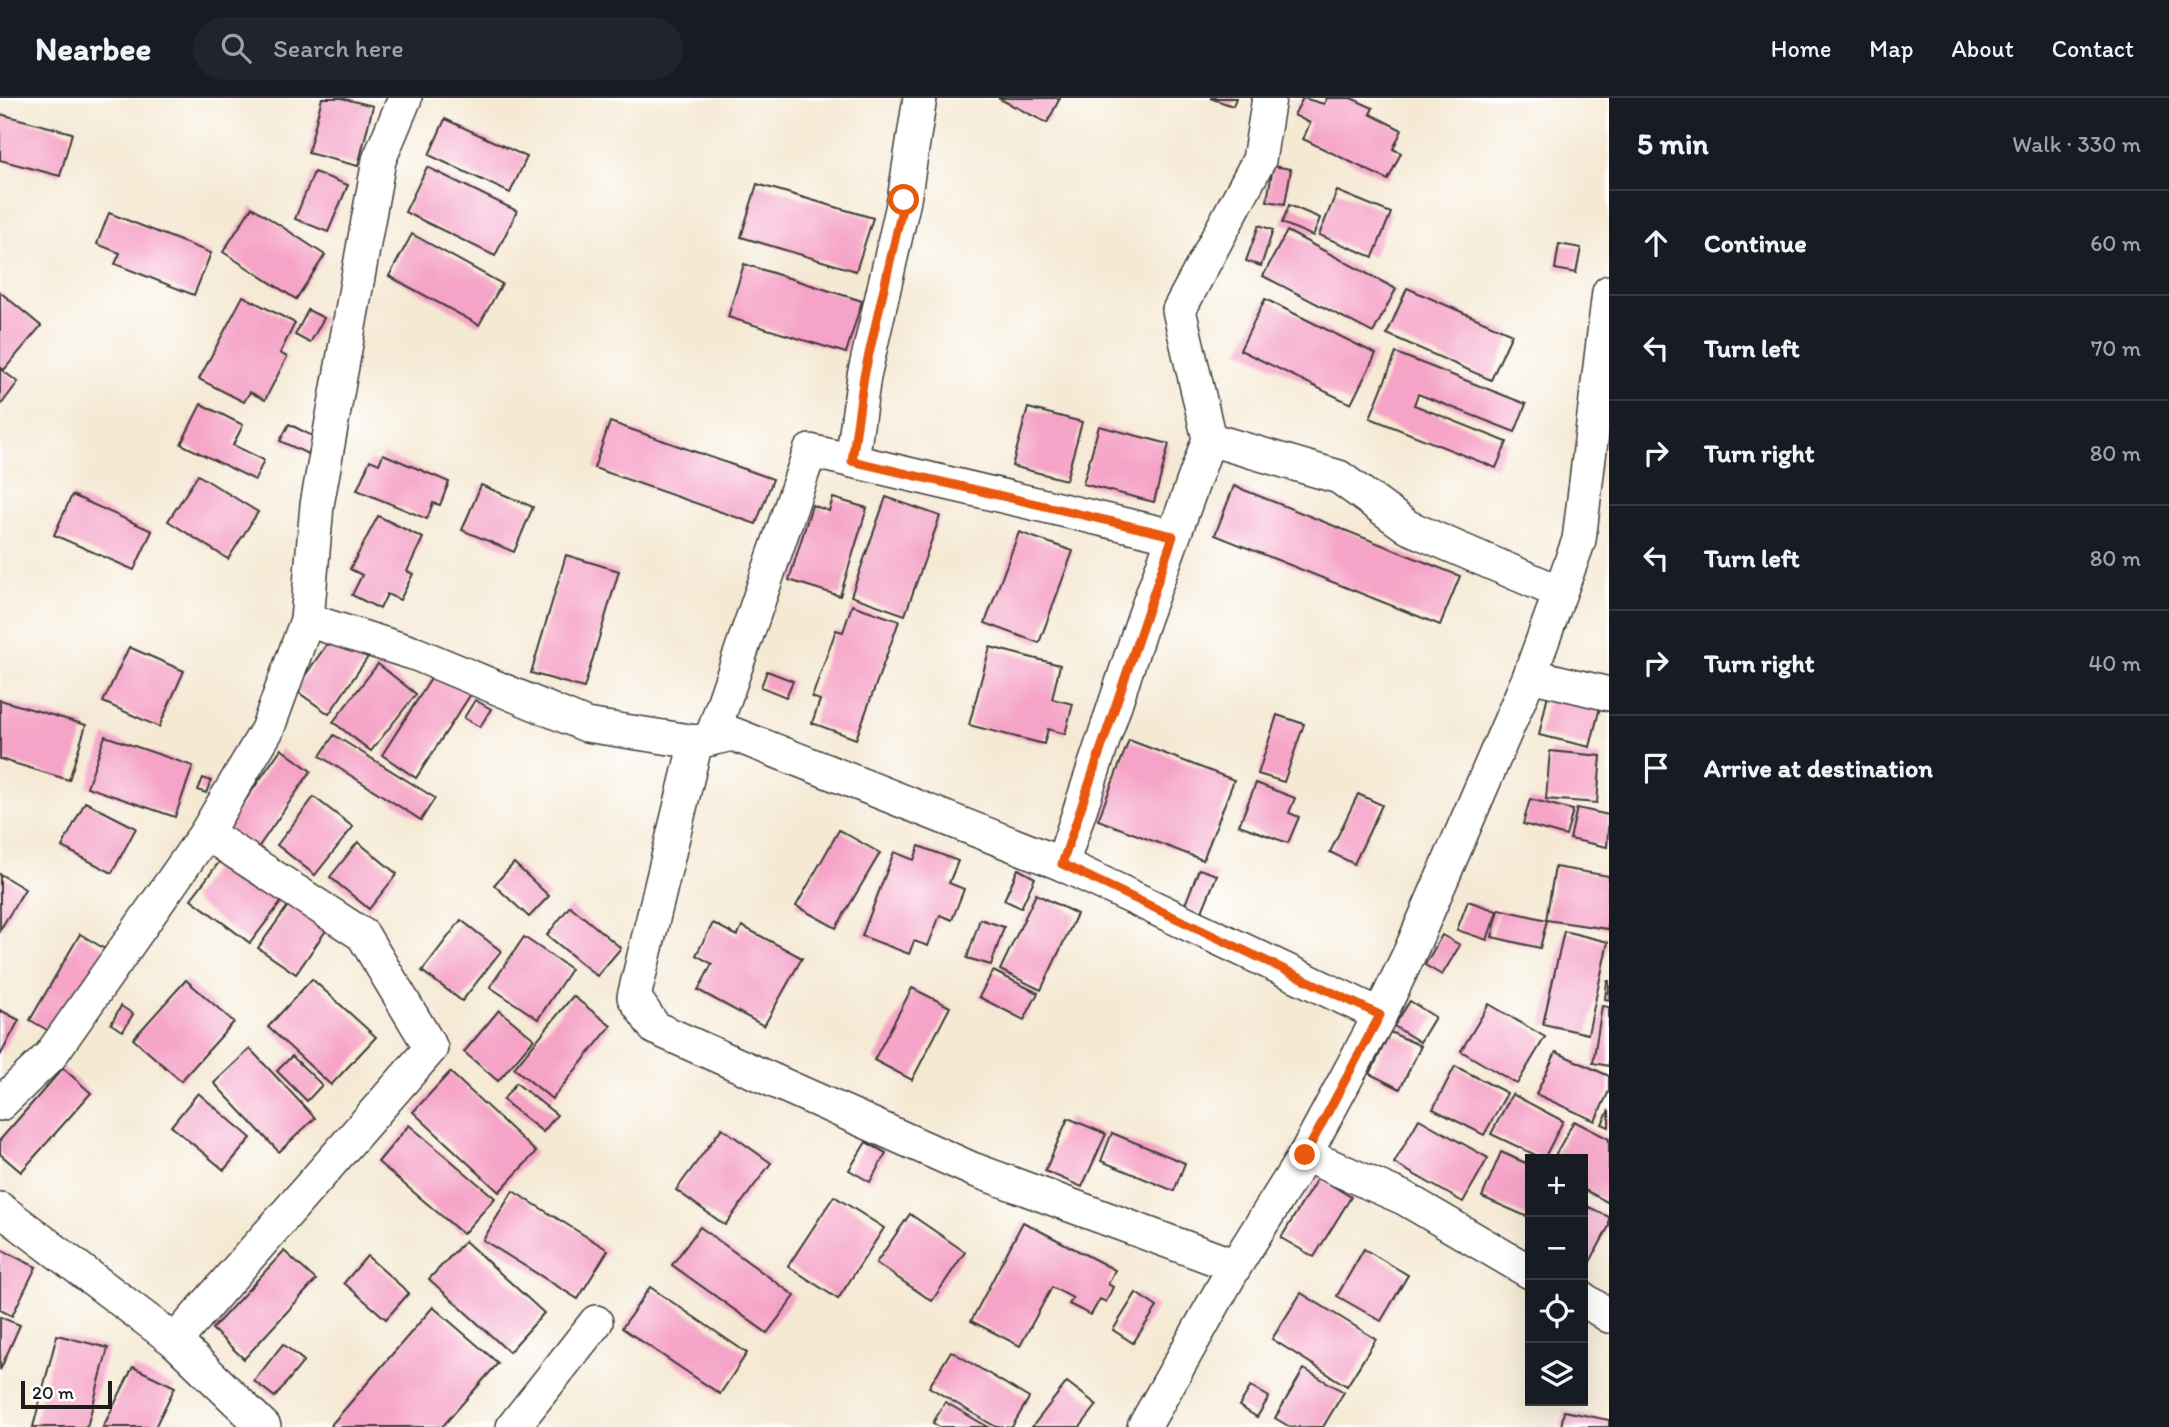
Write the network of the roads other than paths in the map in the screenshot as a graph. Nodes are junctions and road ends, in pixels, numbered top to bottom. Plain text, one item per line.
1 (405, 98) edge
2 (1269, 98) edge
3 (910, 101) edge
4 (1609, 292) edge
5 (1209, 439) junction
6 (852, 461) junction
7 (1173, 536) junction
8 (1559, 592) junction
9 (307, 620) junction
10 (1530, 675) junction
11 (1609, 694) edge
12 (704, 740) junction
13 (206, 833) junction
14 (1062, 864) junction
15 (1380, 1015) junction
16 (0, 1104) edge
17 (1305, 1155) junction
18 (0, 1209) edge
19 (1235, 1266) junction
20 (1525, 1269) edge
21 (1588, 1302) edge
22 (1609, 1317) edge
23 (596, 1322) dead end
24 (174, 1341) junction
25 (264, 1427) edge
26 (513, 1427) edge
27 (1144, 1427) edge

1 - 9 street
2 - 5 street
3 - 6 street
4 - 8 street
5 - 7 street
5 - 8 street
6 - 7 street
6 - 12 street
7 - 14 street
8 - 10 street
9 - 12 street
9 - 13 street
10 - 11 street
10 - 15 street
12 - 14 street
12 - 19 street
13 - 16 street
13 - 24 street
14 - 15 street
15 - 17 street
17 - 19 street
17 - 20 street
18 - 24 street
19 - 27 street
21 - 22 street
23 - 26 street
24 - 25 street

